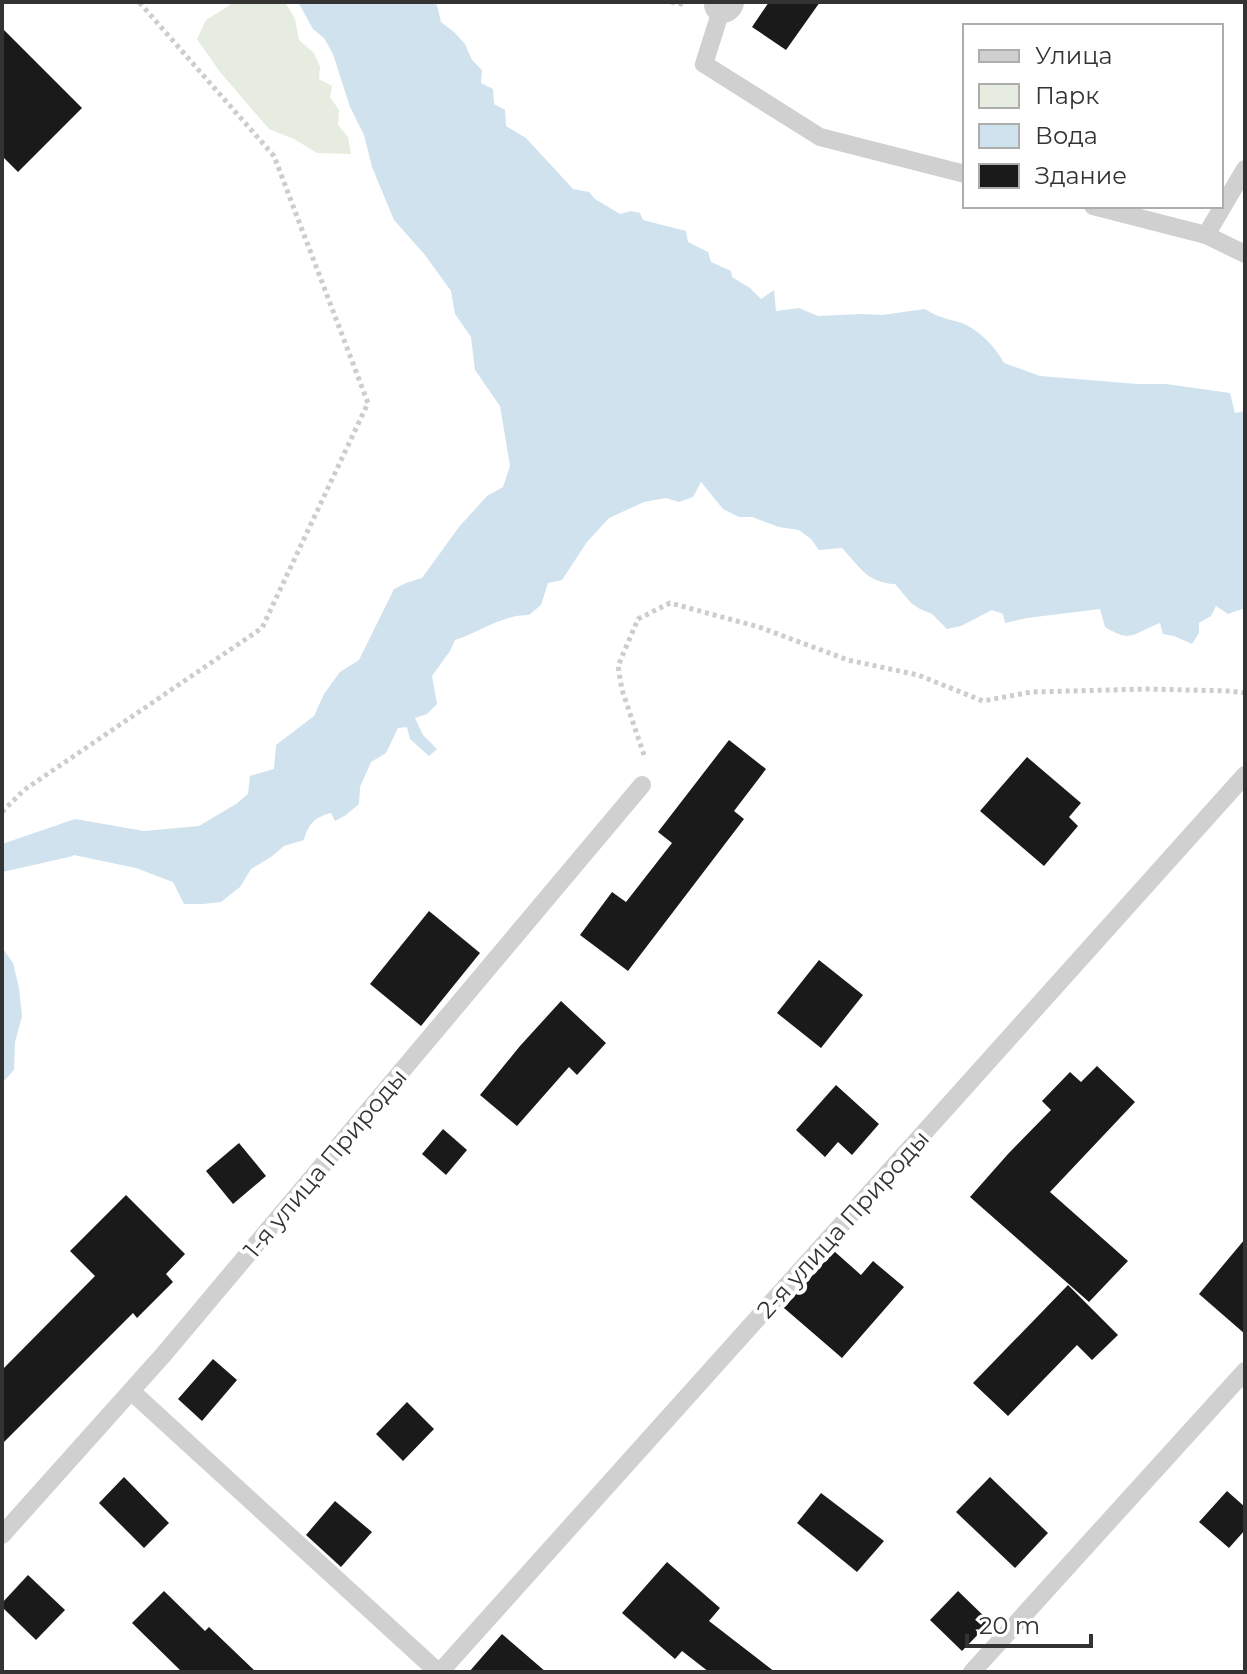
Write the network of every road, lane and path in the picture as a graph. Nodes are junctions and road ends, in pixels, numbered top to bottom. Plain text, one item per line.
1 (139, 2) edge
2 (724, 3) edge
3 (1245, 169) edge
4 (963, 173) edge
5 (1223, 206) edge
6 (1101, 208) edge
7 (1222, 208) edge
8 (1206, 235) junction
9 (1245, 254) edge
10 (1245, 693) edge
11 (1245, 775) edge
12 (642, 785) joint
13 (2, 812) edge
14 (1245, 1371) edge
15 (131, 1391) junction
16 (2, 1535) edge
17 (439, 1672) edge
18 (972, 1672) edge

1 - 13 path
2 - 4 lane
3 - 5 lane
6 - 8 lane
7 - 8 lane
8 - 9 lane
10 - 12 path
11 - 17 lane, 2-я улица Природы
12 - 15 lane, 1-я улица Природы
14 - 18 lane
15 - 16 lane, 1-я улица Природы
15 - 17 lane

